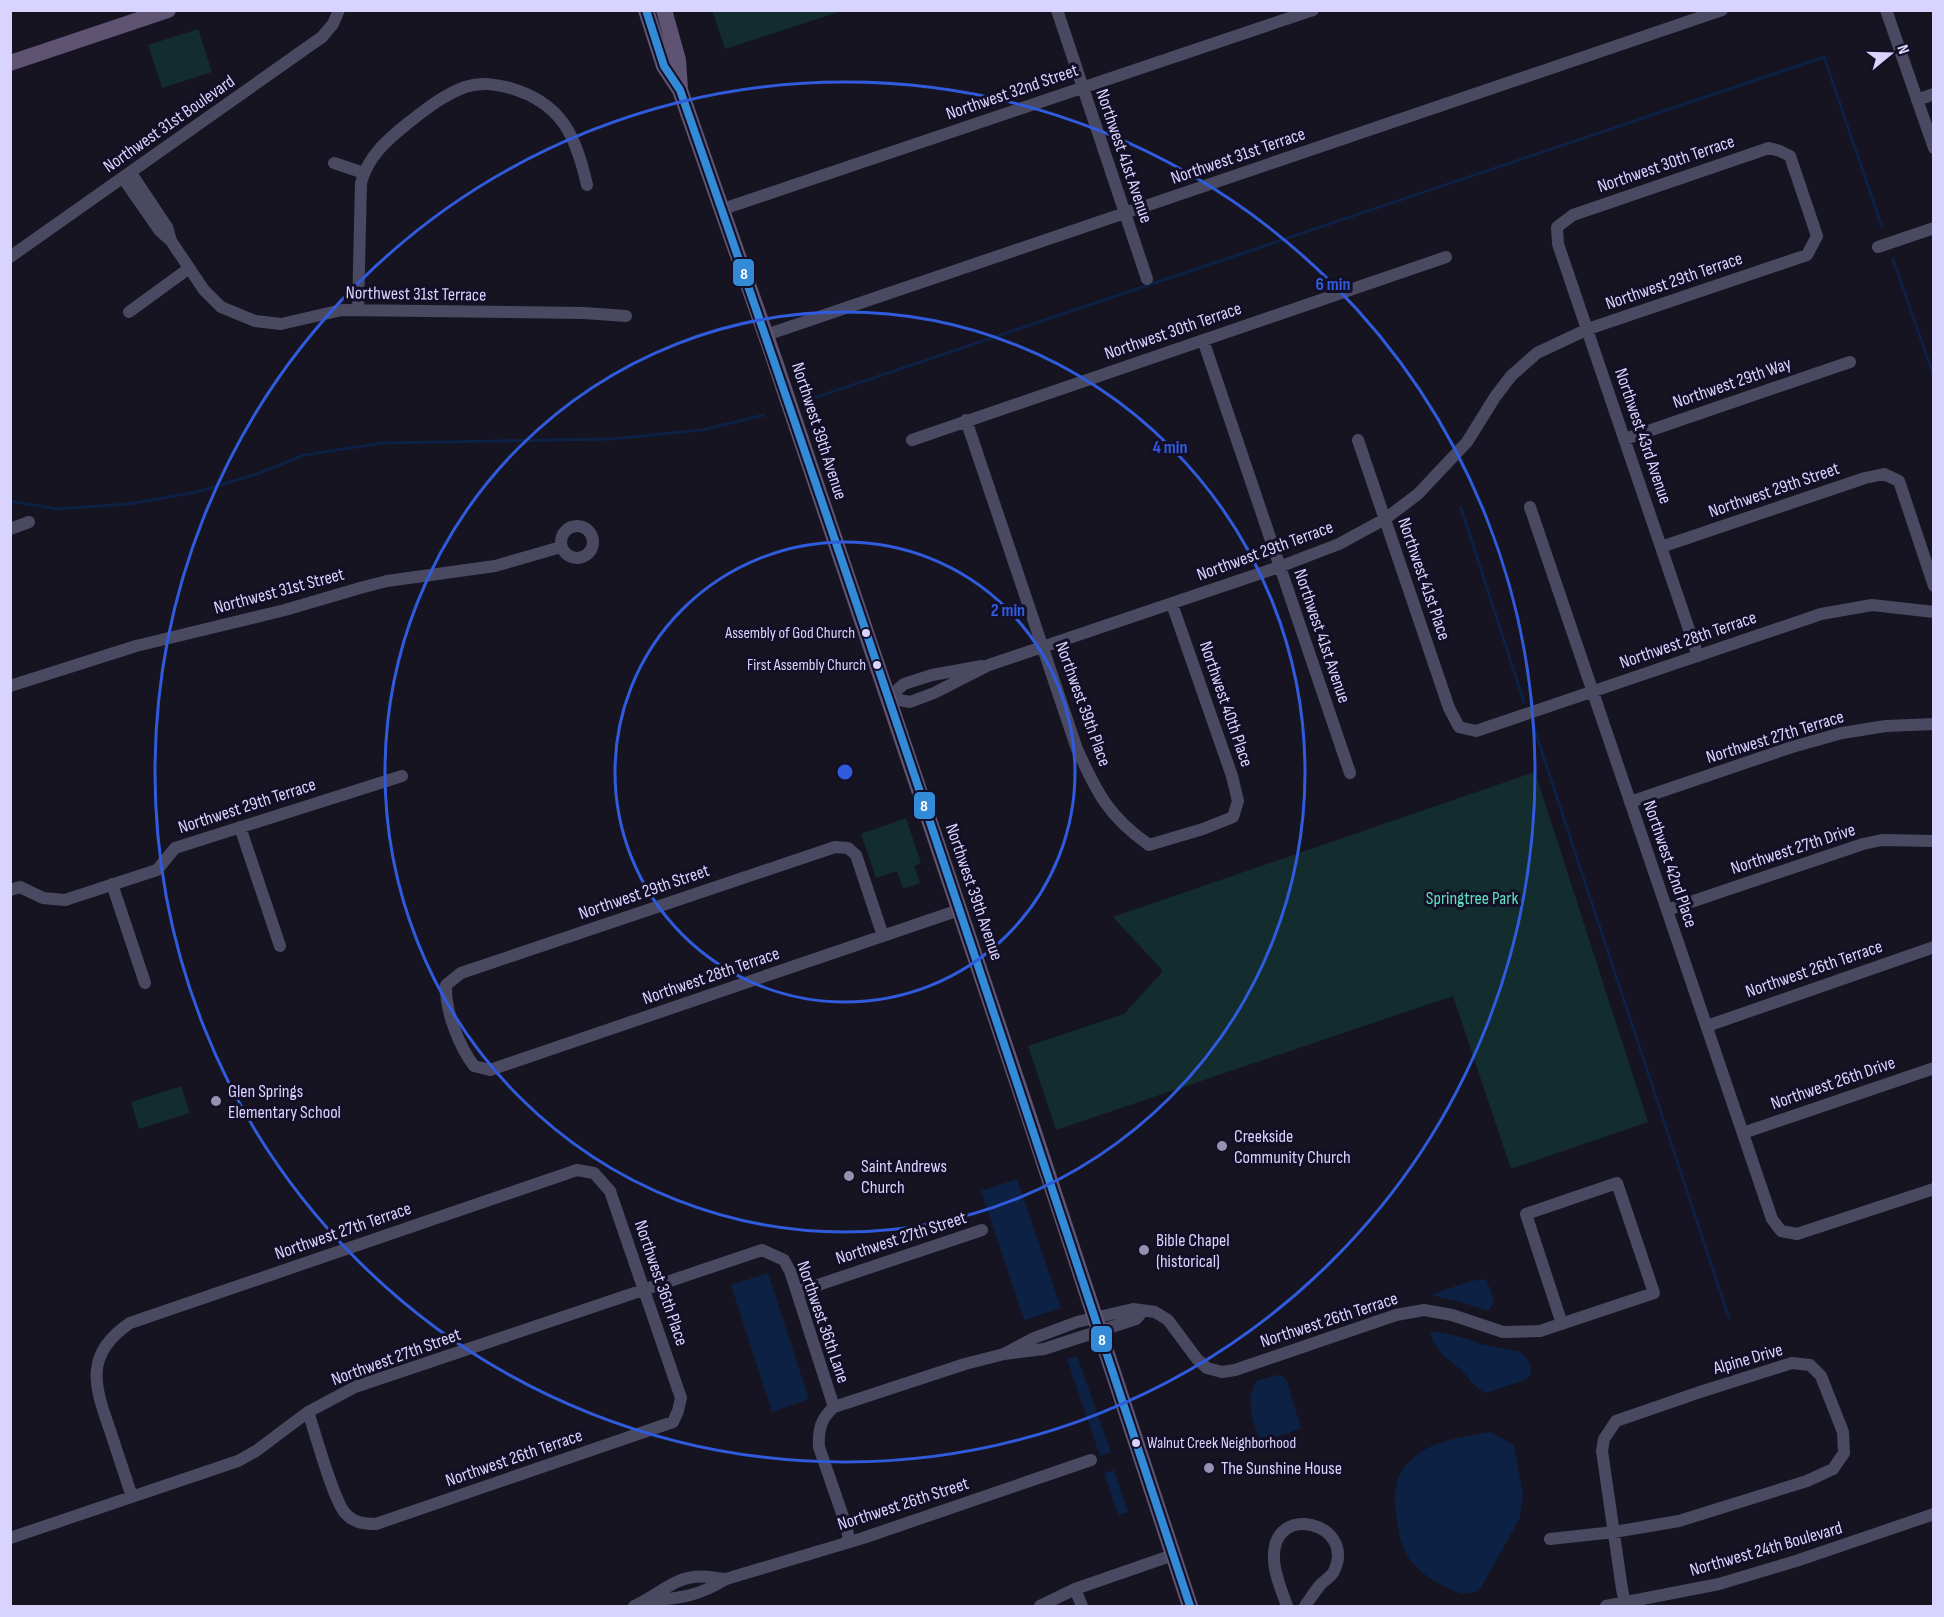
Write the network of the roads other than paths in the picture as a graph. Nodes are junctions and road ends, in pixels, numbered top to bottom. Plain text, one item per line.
1 (168, 10) edge
2 (339, 10) edge
3 (646, 10) edge
4 (664, 10) edge
5 (1057, 10) edge
6 (1313, 10) edge
7 (1722, 10) edge
8 (1886, 10) edge
9 (10, 63) edge
10 (1082, 88) junction
11 (680, 90) junction
12 (1934, 94) edge
13 (1917, 100) junction
14 (1934, 148) edge
15 (334, 163) dead end
16 (364, 173) junction
17 (127, 176) junction
18 (587, 185) dead end
19 (723, 209) junction
20 (1125, 214) junction
21 (1557, 227) joint
22 (1934, 228) edge
23 (1817, 237) joint
24 (1878, 247) dead end
25 (10, 257) edge
26 (1446, 257) dead end
27 (188, 269) junction
28 (1147, 279) dead end
29 (358, 310) junction
30 (129, 312) dead end
31 (626, 316) dead end
32 (1588, 330) junction
33 (766, 335) junction
34 (1203, 340) junction
35 (1850, 362) dead end
36 (966, 420) junction
37 (1625, 439) junction
38 (912, 440) dead end
39 (1358, 440) dead end
40 (1530, 507) dead end
41 (1385, 519) junction
42 (29, 522) dead end
43 (10, 529) edge
44 (561, 547) dead end
45 (1661, 547) junction
46 (1279, 567) junction
47 (1934, 586) edge
48 (1172, 604) junction
49 (1934, 612) edge
50 (1043, 647) junction
51 (1698, 657) junction
52 (989, 665) junction
53 (10, 686) edge
54 (1592, 692) junction
55 (888, 699) junction
56 (1934, 724) edge
57 (1459, 727) joint
58 (1350, 773) dead end
59 (402, 776) dead end
60 (1630, 802) junction
61 (240, 827) junction
62 (1934, 841) edge
63 (1149, 844) joint
64 (112, 884) junction
65 (10, 890) edge
66 (959, 910) junction
67 (1667, 910) junction
68 (883, 936) junction
69 (280, 946) dead end
70 (1934, 948) edge
71 (145, 983) dead end
72 (1707, 1026) junction
73 (474, 1066) joint
74 (1934, 1068) edge
75 (1743, 1133) junction
76 (594, 1173) joint
77 (1934, 1189) edge
78 (982, 1230) dead end
79 (772, 1253) joint
80 (644, 1289) junction
81 (797, 1292) junction
82 (1562, 1324) junction
83 (1097, 1325) junction
84 (834, 1407) junction
85 (678, 1411) joint
86 (308, 1412) junction
87 (1091, 1460) dead end
88 (132, 1497) junction
89 (1934, 1514) edge
90 (1614, 1532) junction
91 (10, 1538) edge
92 (1550, 1539) dead end
93 (849, 1542) junction
94 (1173, 1555) junction
95 (726, 1579) junction
96 (1074, 1589) junction
97 (648, 1601) junction
98 (1623, 1605) edge
99 (634, 1606) edge
100 (1040, 1606) edge
101 (1082, 1606) edge
102 (1190, 1606) edge
103 (1287, 1606) edge
104 (1305, 1606) edge

1 - 9 main road
2 - 17 street, Northwest 31st Boulevard
3 - 11 main road, Northwest 39th Avenue
4 - 11 main road, Northwest 39th Avenue
5 - 10 street, Northwest 41st Avenue
6 - 10 street, Northwest 32nd Street
7 - 20 street, Northwest 31st Terrace
8 - 13 street
10 - 19 street, Northwest 32nd Street
10 - 20 street, Northwest 41st Avenue
11 - 19 main road, Northwest 39th Avenue
12 - 13 street
13 - 14 street
15 - 16 street
16 - 18 street
16 - 29 street
17 - 25 street, Northwest 31st Boulevard
17 - 27 street, Northwest 31st Terrace
19 - 33 main road, Northwest 39th Avenue
20 - 28 street, Northwest 41st Avenue
20 - 33 street, Northwest 31st Terrace
21 - 23 street, Northwest 30th Terrace
21 - 32 street, Northwest 43rd Avenue
22 - 24 street
23 - 32 street, Northwest 29th Terrace
26 - 34 street, Northwest 30th Terrace
27 - 29 street, Northwest 31st Terrace
27 - 30 street
29 - 31 street, Northwest 31st Terrace
32 - 37 street, Northwest 43rd Avenue
32 - 41 street, Northwest 29th Terrace
33 - 55 main road, Northwest 39th Avenue
34 - 36 street, Northwest 30th Terrace
34 - 46 street, Northwest 41st Avenue
35 - 37 street, Northwest 29th Way
36 - 38 street, Northwest 30th Terrace
36 - 50 street, Northwest 39th Place
37 - 45 street, Northwest 43rd Avenue
39 - 41 street, Northwest 41st Place
40 - 54 street, Northwest 42nd Place
41 - 46 street, Northwest 29th Terrace
41 - 57 street, Northwest 41st Place
42 - 43 street
44 - 53 street, Northwest 31st Street
45 - 47 street, Northwest 29th Street
45 - 51 street, Northwest 43rd Avenue
46 - 48 street, Northwest 29th Terrace
46 - 58 street, Northwest 41st Avenue
48 - 50 street, Northwest 29th Terrace
48 - 63 street, Northwest 40th Place
49 - 51 street, Northwest 28th Terrace
50 - 52 street, Northwest 29th Terrace
50 - 63 street, Northwest 39th Place
51 - 54 street, Northwest 28th Terrace
52 - 55 street, Northwest 29th Terrace
52 - 55 street, Northwest 29th Terrace
54 - 57 street, Northwest 28th Terrace
54 - 60 street, Northwest 42nd Place
55 - 66 main road, Northwest 39th Avenue
56 - 60 street, Northwest 27th Terrace
59 - 61 street, Northwest 29th Terrace
60 - 67 street, Northwest 42nd Place
61 - 64 street, Northwest 29th Terrace
61 - 69 street
62 - 67 street, Northwest 27th Drive
64 - 65 street, Northwest 29th Terrace
64 - 71 street
66 - 68 street, Northwest 28th Terrace
66 - 83 main road, Northwest 39th Avenue
67 - 72 street, Northwest 42nd Place
68 - 73 street, Northwest 28th Terrace
68 - 73 street, Northwest 29th Street
70 - 72 street, Northwest 26th Terrace
72 - 75 street, Northwest 42nd Place
74 - 75 street, Northwest 26th Drive
75 - 77 street, Northwest 42nd Place
76 - 80 street, Northwest 36th Place
76 - 88 street, Northwest 27th Terrace
78 - 81 street, Northwest 27th Street
79 - 80 street, Northwest 27th Street
79 - 81 street, Northwest 36th Lane
80 - 85 street, Northwest 36th Place
80 - 86 street, Northwest 27th Street
81 - 84 street, Northwest 36th Lane
82 - 82 street, Northwest 26th Terrace
82 - 83 street, Northwest 26th Terrace
83 - 84 street, Northwest 26th Terrace
83 - 94 main road, Northwest 39th Avenue
84 - 93 street, Northwest 36th Lane
85 - 86 street, Northwest 26th Terrace
86 - 88 street, Northwest 27th Street
87 - 93 street, Northwest 26th Street
88 - 91 street, Northwest 27th Street
89 - 98 street, Northwest 24th Boulevard
90 - 90 street, Alpine Drive
90 - 92 street
90 - 98 street, Alpine Drive
93 - 95 street, Northwest 26th Street
94 - 96 street
94 - 102 main road, Northwest 39th Avenue
95 - 97 street, Northwest 26th Street
95 - 97 street, Northwest 26th Street
96 - 100 street
96 - 101 street
97 - 99 street, Northwest 26th Street
103 - 104 street

